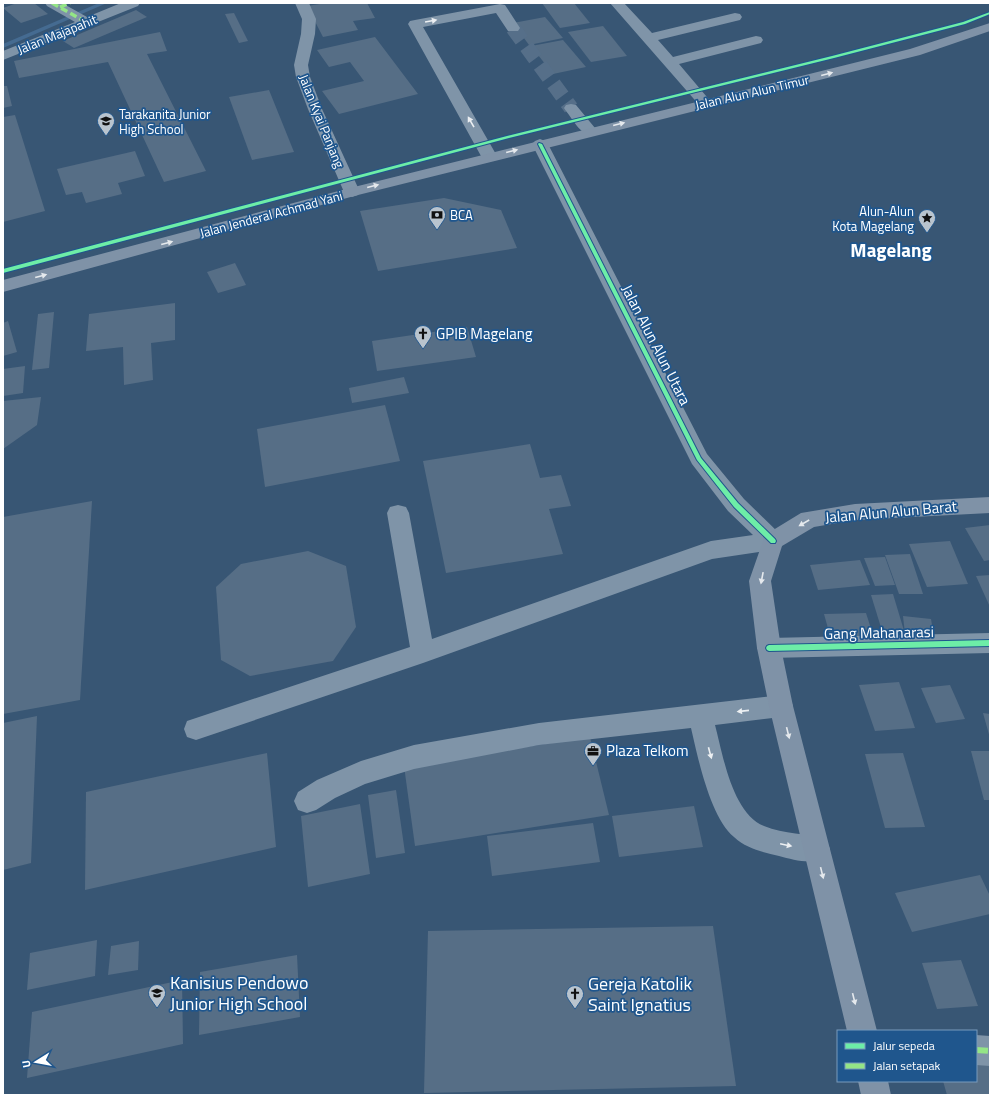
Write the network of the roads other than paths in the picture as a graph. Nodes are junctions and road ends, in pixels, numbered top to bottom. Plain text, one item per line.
1 (133, 3) edge
2 (302, 3) edge
3 (617, 3) edge
4 (66, 5) edge
5 (89, 18) junction
6 (735, 18) dead end
7 (990, 27) edge
8 (513, 28) tunnel mouth
9 (962, 36) junction
10 (649, 38) junction
11 (756, 40) dead end
12 (983, 41) dead end
13 (3, 56) edge
14 (670, 62) junction
15 (705, 103) junction
16 (571, 108) tunnel mouth
17 (590, 131) junction
18 (540, 144) junction
19 (489, 156) junction
20 (352, 192) junction
21 (3, 286) edge
22 (990, 505) edge
23 (398, 513) dead end
24 (773, 541) junction
25 (990, 643) edge
26 (769, 648) junction
27 (423, 653) junction
28 (781, 706) junction
29 (700, 716) junction
30 (196, 729) dead end
31 (307, 801) dead end
32 (817, 849) junction
33 (862, 1030) edge
34 (977, 1050) edge
35 (990, 1051) edge
36 (873, 1082) edge
37 (876, 1095) edge

1 - 5 street, Jalan Majapahit
2 - 20 street, Jalan Kyai Panjang
3 - 10 street
4 - 5 street
5 - 13 street, Jalan Majapahit
6 - 10 street
7 - 9 main road, Jalan Alun Alun Timur
19 -> 8 street
9 - 12 main road
15 -> 9 main road, Jalan Alun Alun Timur
10 - 14 street
11 - 14 street
14 - 15 street
17 -> 15 main road, Jalan Alun Alun Timur
16 - 17 street
17 - 18 main road, Jalan Alun Alun Timur
19 -> 18 main road, Jalan Jenderal Achmad Yani
18 - 24 street, Jalan Alun Alun Utara
20 -> 19 main road, Jalan Jenderal Achmad Yani
21 -> 20 main road, Jalan Jenderal Achmad Yani
22 -> 24 main road, Jalan Alun Alun Barat
23 - 27 street
24 -> 26 main road
24 - 27 street
25 - 26 street, Gang Mahanarasi
26 - 28 main road
27 - 30 street
28 -> 29 street
28 -> 32 main road
29 - 31 street
29 -> 32 street
32 -> 33 main road
34 - 35 street
36 - 37 main road

